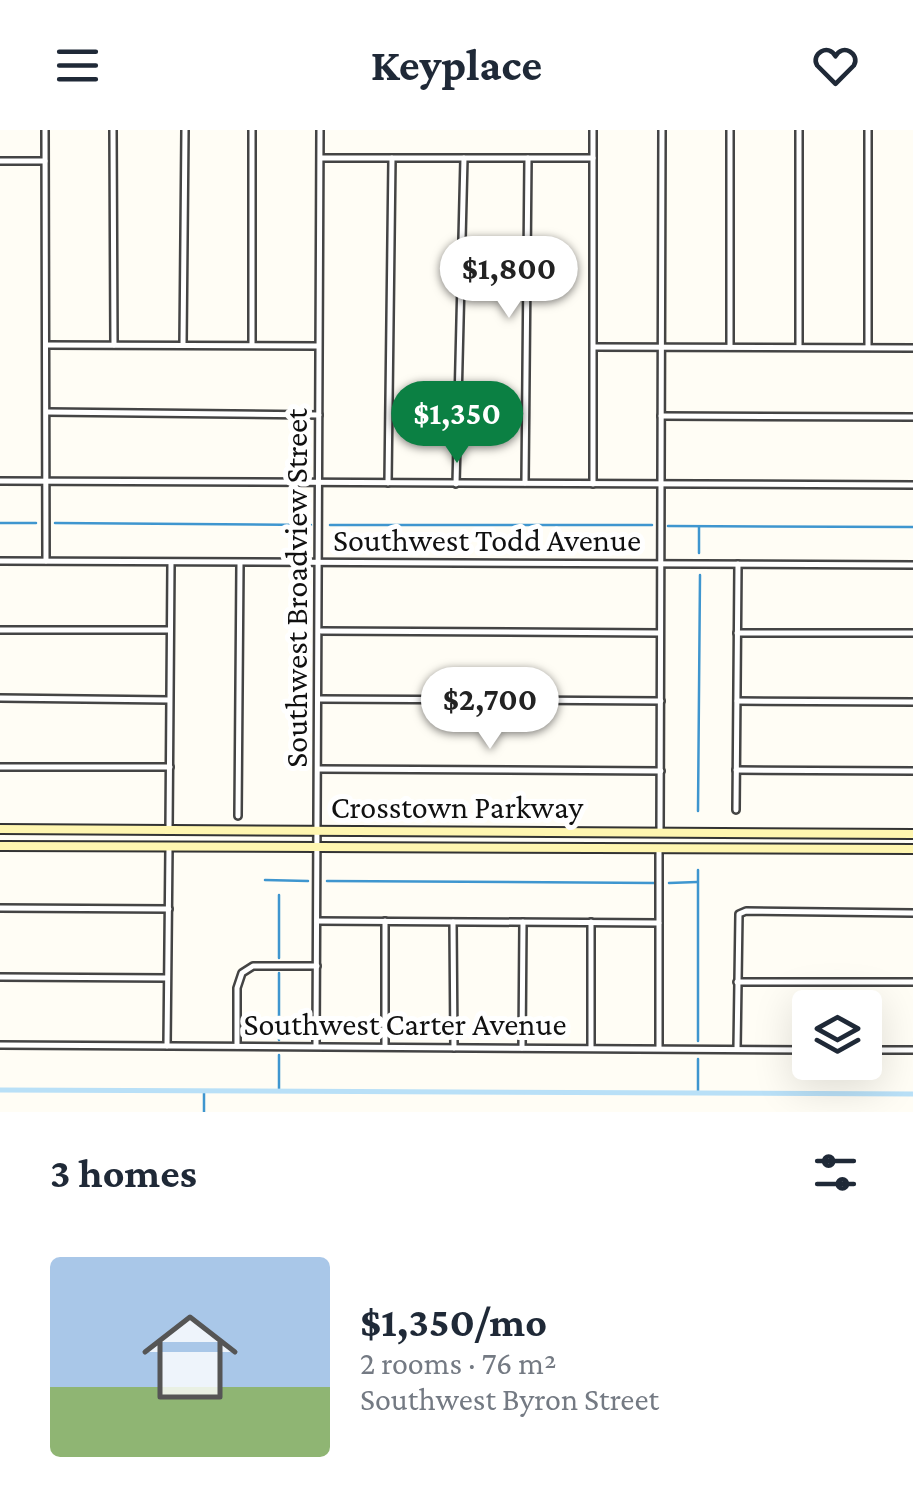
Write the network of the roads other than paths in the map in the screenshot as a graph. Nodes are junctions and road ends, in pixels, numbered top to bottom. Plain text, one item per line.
1 (44, 130) edge
2 (113, 130) edge
3 (185, 130) edge
4 (252, 130) edge
5 (320, 130) edge
6 (593, 130) edge
7 (662, 130) edge
8 (730, 130) edge
9 (800, 130) edge
10 (868, 130) edge
11 (320, 158) junction
12 (392, 158) junction
13 (464, 158) junction
14 (528, 158) junction
15 (593, 158) junction
16 (45, 160) junction
17 (0, 162) edge
18 (44, 344) junction
19 (252, 344) junction
20 (114, 345) junction
21 (182, 345) junction
22 (318, 346) junction
23 (594, 347) junction
24 (662, 347) junction
25 (730, 347) junction
26 (800, 348) junction
27 (868, 348) junction
28 (913, 348) edge
29 (46, 412) junction
30 (319, 415) junction
31 (661, 416) junction
32 (913, 417) edge
33 (0, 481) edge
34 (46, 482) junction
35 (388, 483) junction
36 (525, 483) junction
37 (320, 484) junction
38 (456, 484) junction
39 (593, 484) junction
40 (662, 484) junction
41 (913, 485) edge
42 (0, 561) edge
43 (46, 561) junction
44 (320, 561) junction
45 (170, 563) junction
46 (661, 563) junction
47 (240, 564) junction
48 (738, 564) junction
49 (913, 565) edge
50 (0, 630) edge
51 (170, 630) junction
52 (320, 631) junction
53 (660, 632) junction
54 (737, 633) junction
55 (913, 633) edge
56 (0, 698) edge
57 (320, 699) junction
58 (170, 700) junction
59 (660, 701) junction
60 (737, 701) junction
61 (913, 702) edge
62 (0, 766) edge
63 (170, 767) junction
64 (319, 769) junction
65 (736, 770) junction
66 (660, 771) junction
67 (913, 771) edge
68 (736, 810) dead end
69 (238, 816) dead end
70 (0, 829) edge
71 (169, 830) junction
72 (317, 832) junction
73 (660, 833) junction
74 (913, 834) edge
75 (0, 846) edge
76 (169, 846) junction
77 (317, 846) junction
78 (659, 848) junction
79 (913, 849) edge
80 (0, 908) edge
81 (169, 909) junction
82 (913, 912) edge
83 (317, 921) junction
84 (385, 921) junction
85 (453, 922) junction
86 (524, 922) junction
87 (591, 922) junction
88 (659, 923) junction
89 (316, 966) junction
90 (0, 977) edge
91 (167, 978) junction
92 (737, 982) junction
93 (913, 982) edge
94 (0, 1045) edge
95 (168, 1046) junction
96 (237, 1046) junction
97 (316, 1046) junction
98 (385, 1047) junction
99 (454, 1048) junction
100 (522, 1048) junction
101 (591, 1048) junction
102 (659, 1048) junction
103 (737, 1049) junction
104 (792, 1050) edge
105 (882, 1050) edge
106 (913, 1050) edge

1 - 16 street
2 - 20 street
3 - 21 street
4 - 19 street
5 - 11 street, Southwest Broadview Street
6 - 15 street
7 - 24 street
8 - 25 street
9 - 26 street
10 - 27 street
11 - 12 street
11 - 22 street, Southwest Broadview Street
12 - 13 street
12 - 35 street
13 - 14 street
13 - 38 street
14 - 15 street
14 - 36 street
15 - 23 street
16 - 17 street
16 - 18 street
18 - 20 street
18 - 29 street
19 - 21 street
19 - 22 street
20 - 21 street
22 - 30 street, Southwest Broadview Street
23 - 24 street
23 - 39 street
24 - 25 street
24 - 31 street
25 - 26 street
26 - 27 street
27 - 28 street
29 - 30 street
29 - 34 street
30 - 37 street, Southwest Broadview Street
31 - 32 street
31 - 40 street
33 - 34 street
34 - 37 street
34 - 43 street
35 - 37 street
35 - 38 street
36 - 38 street
36 - 39 street
37 - 44 street, Southwest Broadview Street
39 - 40 street
40 - 41 street
40 - 46 street
42 - 43 street, Southwest Todd Avenue
43 - 45 street, Southwest Todd Avenue
44 - 46 street, Southwest Todd Avenue
44 - 47 street, Southwest Todd Avenue
44 - 52 street, Southwest Broadview Street
45 - 47 street, Southwest Todd Avenue
45 - 51 street
46 - 48 street, Southwest Todd Avenue
46 - 53 street
47 - 69 street
48 - 49 street, Southwest Todd Avenue
48 - 54 street
50 - 51 street
51 - 58 street
52 - 53 street
52 - 57 street, Southwest Broadview Street
53 - 59 street
54 - 55 street
54 - 60 street
56 - 58 street
57 - 59 street
57 - 64 street, Southwest Broadview Street
58 - 63 street
59 - 66 street
60 - 61 street
60 - 65 street
62 - 63 street
63 - 71 street
64 - 66 street
64 - 72 street, Southwest Broadview Street
65 - 67 street
65 - 68 street
66 - 73 street
70 - 71 main road, Crosstown Parkway
71 - 72 main road, Crosstown Parkway
72 - 73 main road, Crosstown Parkway
72 - 77 street, Southwest Broadview Street
73 - 74 main road, Crosstown Parkway
75 - 76 main road, Crosstown Parkway
76 - 77 main road, Crosstown Parkway
76 - 81 street
77 - 78 main road, Crosstown Parkway
77 - 83 street, Southwest Broadview Street
78 - 79 main road, Crosstown Parkway
78 - 88 street
80 - 81 street
81 - 91 street
82 - 92 street
83 - 84 street
83 - 89 street, Southwest Broadview Street
84 - 85 street
84 - 98 street
85 - 86 street
85 - 99 street
86 - 87 street
86 - 100 street
87 - 88 street
87 - 101 street
88 - 102 street
89 - 96 street
89 - 97 street, Southwest Broadview Street
90 - 91 street
91 - 95 street
92 - 93 street
92 - 103 street
94 - 95 street, Southwest Carter Avenue
95 - 96 street, Southwest Carter Avenue
96 - 97 street, Southwest Carter Avenue
97 - 98 street, Southwest Carter Avenue
98 - 99 street, Southwest Carter Avenue
99 - 100 street, Southwest Carter Avenue
100 - 101 street, Southwest Carter Avenue
101 - 102 street, Southwest Carter Avenue
102 - 103 street, Southwest Carter Avenue
103 - 104 street, Southwest Carter Avenue
105 - 106 street

